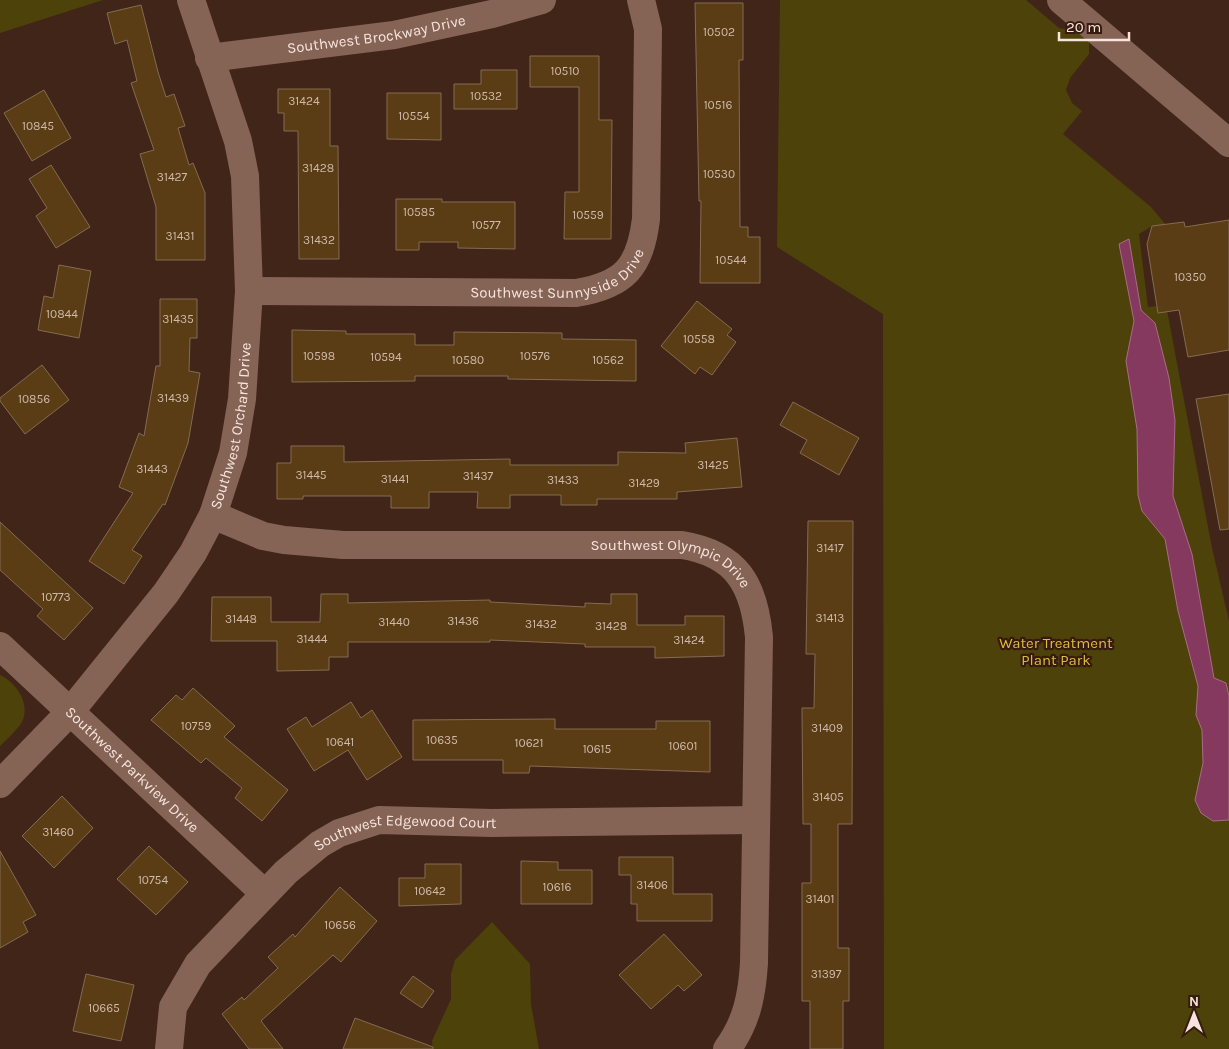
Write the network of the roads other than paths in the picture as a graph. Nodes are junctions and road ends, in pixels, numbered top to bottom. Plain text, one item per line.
1 (191, 0) edge
2 (542, 0) edge
3 (641, 0) edge
4 (1061, 0) edge
5 (209, 58) junction
6 (1229, 143) edge
7 (249, 291) junction
8 (213, 514) junction
9 (0, 646) edge
10 (70, 712) junction
11 (0, 784) edge
12 (755, 820) junction
13 (265, 894) junction
14 (169, 1049) edge
15 (727, 1049) edge

1 - 5 street, Southwest Orchard Drive
2 - 5 street, Southwest Brockway Drive
3 - 7 street, Southwest Sunnyside Drive
4 - 6 street
5 - 7 street, Southwest Orchard Drive
7 - 8 street, Southwest Orchard Drive
8 - 10 street, Southwest Orchard Drive
8 - 12 street, Southwest Olympic Drive
9 - 10 street, Southwest Parkview Drive
10 - 11 street, Southwest Orchard Drive
10 - 13 street, Southwest Parkview Drive
12 - 13 street, Southwest Edgewood Court
12 - 15 street, Southwest Olympic Drive
13 - 14 street, Southwest Edgewood Court

